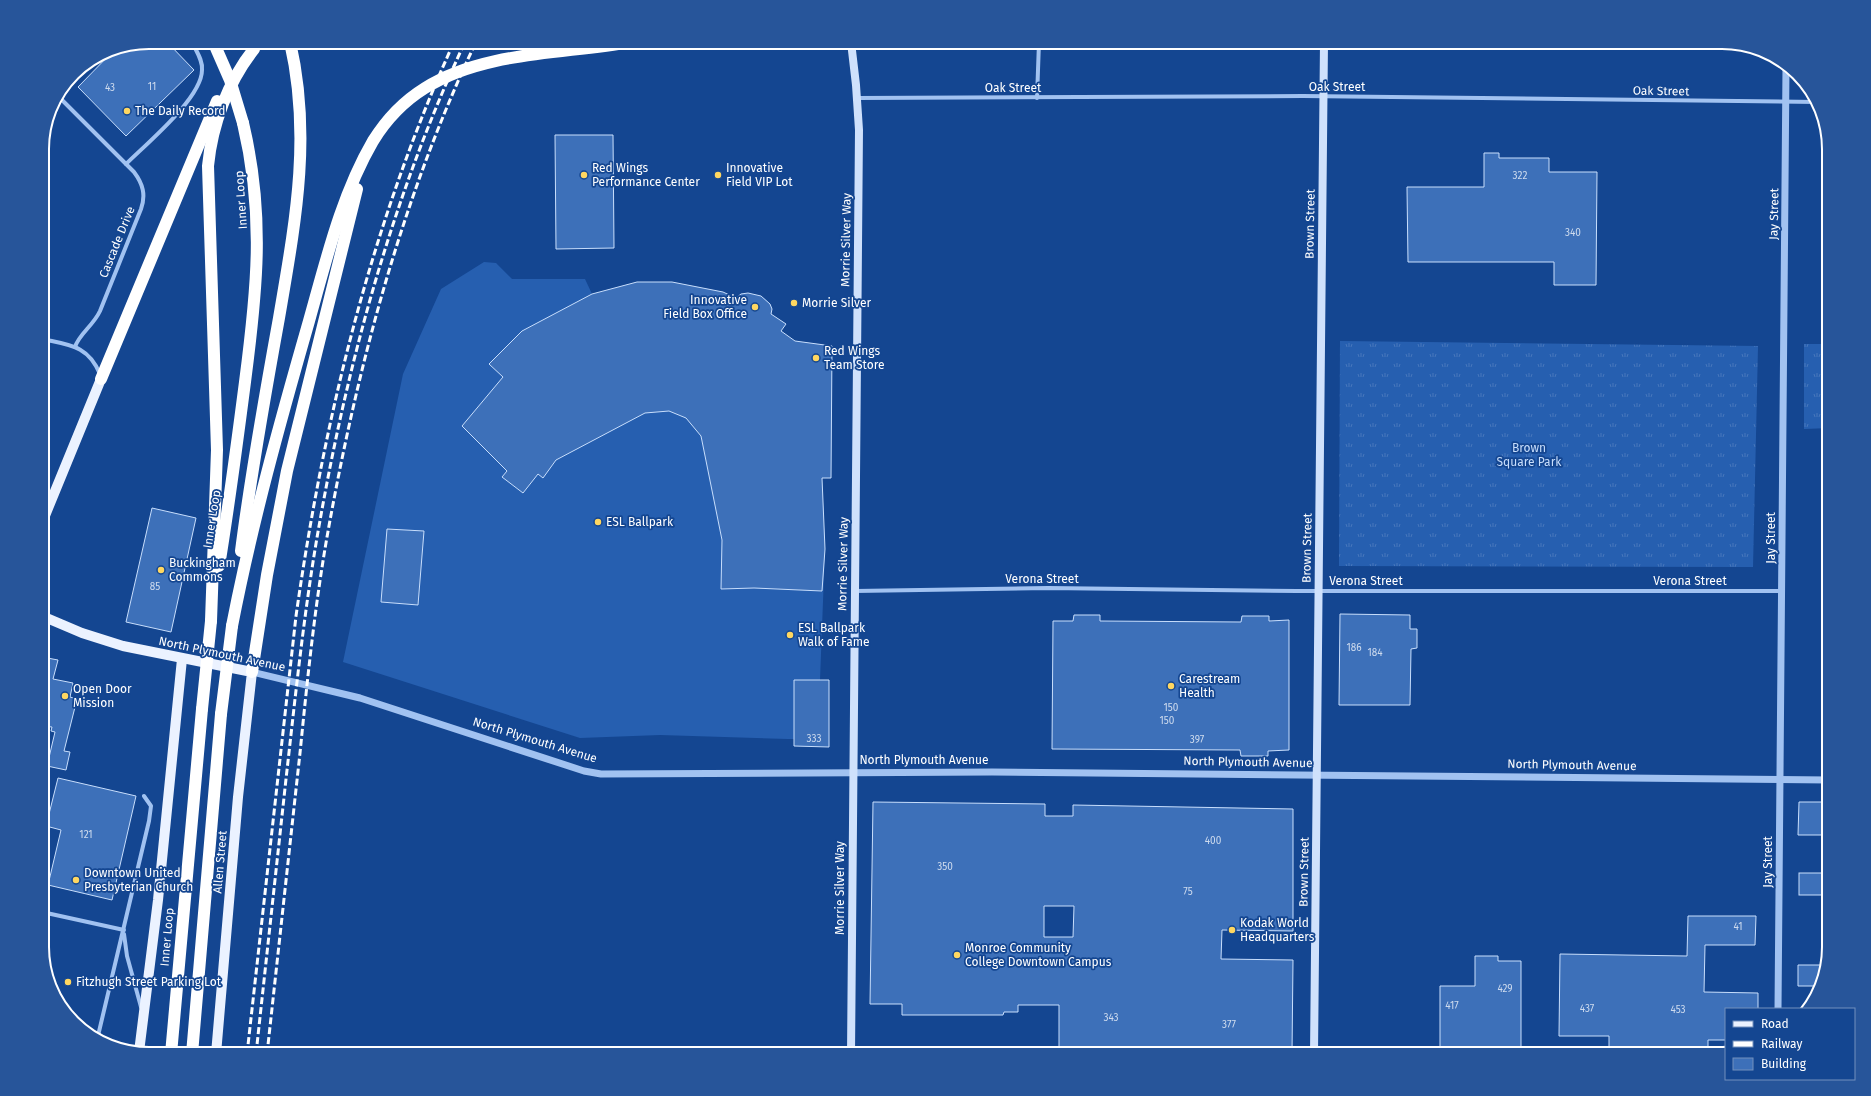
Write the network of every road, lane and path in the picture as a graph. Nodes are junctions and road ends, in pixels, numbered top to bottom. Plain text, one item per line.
1 (196, 49) edge
2 (217, 49) edge
3 (254, 49) edge
4 (254, 49) edge
5 (291, 49) edge
6 (583, 49) edge
7 (852, 49) edge
8 (1039, 49) edge
9 (1324, 49) edge
10 (1786, 72) edge
11 (1324, 97) junction
12 (857, 98) junction
13 (1037, 98) junction
14 (62, 100) edge
15 (1786, 102) junction
16 (1810, 102) edge
17 (378, 134) junction
18 (126, 164) junction
19 (49, 341) edge
20 (75, 347) junction
21 (101, 379) junction
22 (49, 506) edge
23 (1319, 590) junction
24 (1782, 591) junction
25 (855, 592) junction
26 (49, 619) edge
27 (211, 621) junction
28 (232, 626) junction
29 (182, 659) junction
30 (252, 672) junction
31 (852, 773) junction
32 (1317, 776) junction
33 (1780, 780) junction
34 (1822, 780) edge
35 (144, 796) dead end
36 (49, 914) edge
37 (124, 930) junction
38 (1778, 1008) edge
39 (143, 1024) junction
40 (99, 1034) edge
41 (140, 1046) edge
42 (172, 1047) edge
43 (193, 1047) edge
44 (217, 1047) edge
45 (851, 1047) edge
46 (1314, 1047) edge

1 - 18 street
2 - 27 highway, Inner Loop, bridge
3 - 21 highway
4 - 27 highway
5 - 28 highway
6 - 17 highway
7 - 12 main road, Morrie Silver Way
8 - 13 street
9 - 11 main road, Brown Street
10 - 15 street, Jay Street
11 - 13 street, Oak Street
11 - 15 street, Oak Street
11 - 23 main road, Brown Street
12 - 13 street, Oak Street
12 - 25 main road, Morrie Silver Way
14 - 18 street, Cascade Drive
15 - 16 street, Oak Street
15 - 24 street, Jay Street
17 - 28 highway
17 - 30 highway
18 - 20 street, Cascade Drive
19 - 20 street
20 - 21 street
21 - 22 main road
23 - 24 street, Verona Street
23 - 25 street, Verona Street
23 - 32 main road, Brown Street
24 - 33 street, Jay Street
25 - 31 main road, Morrie Silver Way
26 - 29 main road, North Plymouth Avenue
27 - 42 highway, Inner Loop, bridge
28 - 43 highway, bridge
29 - 30 main road, North Plymouth Avenue
29 - 39 main road
30 - 31 street, North Plymouth Avenue
30 - 44 main road, Allen Street
31 - 32 street, North Plymouth Avenue
31 - 45 main road, Morrie Silver Way
32 - 33 street, North Plymouth Avenue
32 - 46 main road, Brown Street
33 - 34 street, North Plymouth Avenue
33 - 38 street, Jay Street
35 - 37 street
36 - 37 street
37 - 39 street
37 - 40 street
39 - 41 main road

